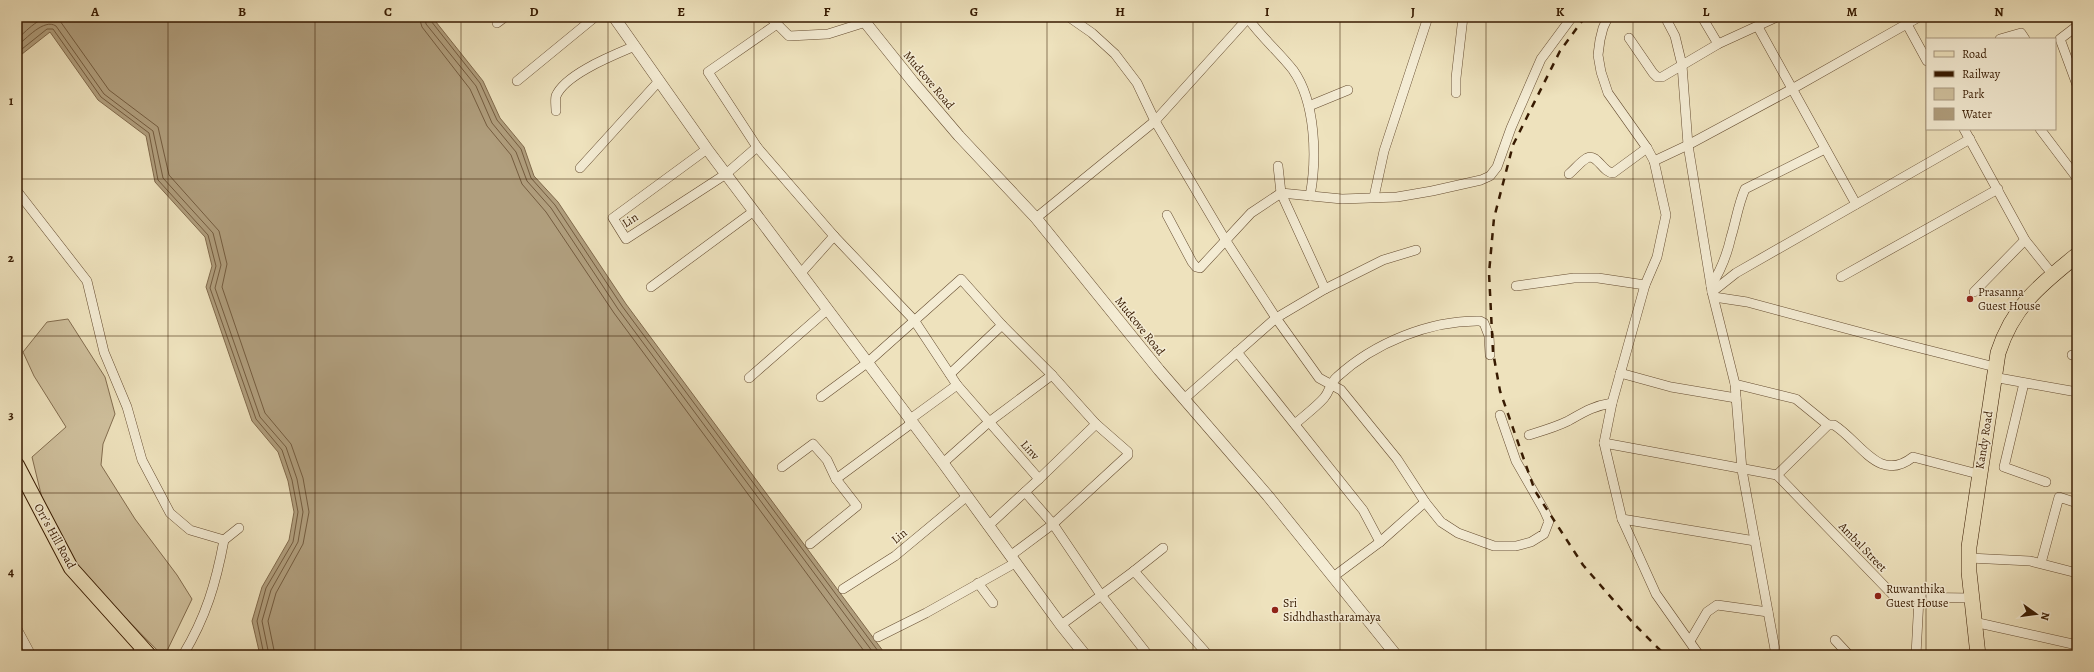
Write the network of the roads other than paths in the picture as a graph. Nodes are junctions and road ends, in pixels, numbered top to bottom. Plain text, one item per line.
1 (505, 17) edge
2 (595, 17) edge
3 (614, 17) edge
4 (770, 17) edge
5 (1069, 17) edge
6 (1428, 17) edge
7 (1463, 17) edge
8 (1572, 17) edge
9 (1608, 17) edge
10 (1665, 17) edge
11 (1702, 17) edge
12 (1777, 17) edge
13 (1919, 17) edge
14 (1248, 18) edge
15 (864, 20) edge
16 (1904, 20) edge
17 (497, 23) dead end
18 (777, 24) junction
19 (2077, 26) edge
20 (1758, 27) junction
21 (1629, 38) dead end
22 (2004, 38) edge
23 (2024, 38) edge
24 (2058, 40) edge
25 (1718, 44) junction
26 (635, 46) junction
27 (1926, 59) edge
28 (1682, 66) junction
29 (517, 81) dead end
30 (659, 81) junction
31 (2077, 85) edge
32 (1792, 89) junction
33 (1348, 90) dead end
34 (1456, 93) dead end
35 (1309, 106) junction
36 (556, 112) dead end
37 (1155, 121) junction
38 (1965, 130) edge
39 (2041, 130) edge
40 (1970, 139) junction
41 (1688, 145) junction
42 (757, 147) junction
43 (1647, 148) junction
44 (1825, 149) junction
45 (706, 150) junction
46 (1654, 161) junction
47 (1278, 166) dead end
48 (580, 168) dead end
49 (726, 174) junction
50 (1569, 174) dead end
51 (2077, 178) edge
52 (1998, 190) junction
53 (17, 191) edge
54 (1281, 193) junction
55 (1310, 196) junction
56 (1374, 197) junction
57 (1856, 204) junction
58 (754, 211) junction
59 (1168, 215) dead end
60 (1036, 218) junction
61 (834, 236) junction
62 (2025, 240) junction
63 (1226, 241) junction
64 (1416, 250) dead end
65 (2077, 255) edge
66 (801, 273) junction
67 (2053, 274) junction
68 (1841, 277) dead end
69 (1645, 285) junction
70 (1516, 286) dead end
71 (651, 287) dead end
72 (1325, 289) junction
73 (1712, 291) junction
74 (1974, 292) dead end
75 (828, 309) junction
76 (1276, 318) junction
77 (914, 320) junction
78 (1002, 325) junction
79 (1237, 352) junction
80 (1490, 355) dead end
81 (867, 363) junction
82 (1994, 372) junction
83 (1620, 373) junction
84 (950, 374) junction
85 (1052, 375) junction
86 (749, 378) dead end
87 (2024, 383) junction
88 (1735, 384) junction
89 (957, 385) junction
90 (1330, 385) junction
91 (2077, 392) edge
92 (821, 397) dead end
93 (1736, 398) junction
94 (1184, 399) junction
95 (1612, 403) junction
96 (1500, 415) dead end
97 (911, 421) junction
98 (989, 422) junction
99 (1096, 424) junction
100 (1295, 424) junction
101 (1828, 425) junction
102 (1529, 436) dead end
103 (1604, 443) junction
104 (943, 463) junction
105 (782, 467) dead end
106 (1742, 470) junction
107 (18, 471) edge
108 (1978, 474) junction
109 (1777, 475) junction
110 (836, 479) junction
111 (1039, 479) junction
112 (2046, 482) dead end
113 (1025, 492) junction
114 (966, 497) junction
115 (1425, 502) junction
116 (2077, 503) edge
117 (1622, 519) junction
118 (1053, 524) junction
119 (988, 526) junction
120 (239, 528) dead end
121 (224, 540) junction
122 (1755, 541) junction
123 (1380, 542) junction
124 (810, 544) dead end
125 (1163, 548) dead end
126 (1969, 558) junction
127 (1012, 559) junction
128 (2041, 563) junction
129 (1134, 571) junction
130 (2077, 573) edge
131 (1333, 577) junction
132 (978, 583) junction
133 (843, 589) dead end
134 (1101, 594) junction
135 (1919, 598) junction
136 (1972, 598) junction
137 (993, 603) dead end
138 (1768, 612) junction
139 (1974, 622) junction
140 (1061, 625) junction
141 (17, 629) edge
142 (878, 637) dead end
143 (1835, 640) dead end
144 (1690, 641) junction
145 (2077, 645) edge
146 (142, 653) edge
147 (31, 655) edge
148 (183, 655) edge
149 (1085, 655) edge
150 (1148, 655) edge
151 (1208, 655) edge
152 (1396, 655) edge
153 (1699, 655) edge
154 (1776, 655) edge
155 (1848, 655) edge
156 (1916, 655) edge
157 (1978, 655) edge

1 - 17 street
2 - 29 street
3 - 26 street
4 - 18 street
5 - 37 street
6 - 56 street
7 - 34 street
8 - 56 street
9 - 43 street
10 - 28 street
11 - 25 street
12 - 20 street
13 - 16 street
14 - 35 street
14 - 37 street
15 - 18 street
15 - 60 street, Mudcove Road
16 - 27 street
16 - 32 street
18 - 42 street
19 - 24 street
20 - 25 street
20 - 32 street
21 - 28 street
22 - 23 street
24 - 31 street
25 - 28 street
26 - 30 street
26 - 36 street
28 - 41 street
30 - 45 street
30 - 48 street
32 - 41 street
32 - 44 street
33 - 35 street
35 - 55 street
37 - 60 street
37 - 63 street
38 - 40 street
39 - 51 street
40 - 52 street
40 - 57 street
41 - 46 street
41 - 73 street
42 - 49 street, Lin
42 - 61 street
43 - 46 street
43 - 50 street
44 - 57 street
44 - 73 street
45 - 49 street
45 - 49 street, Lin
46 - 69 street
47 - 54 street
49 - 58 street
52 - 62 street
52 - 68 street
53 - 121 street
54 - 55 street
54 - 63 street
54 - 72 street
55 - 56 street
57 - 73 street
58 - 66 street
58 - 71 street
59 - 63 street
60 - 94 street, Mudcove Road
61 - 66 street
61 - 77 street
62 - 67 street
62 - 74 street
63 - 76 street
64 - 72 street
65 - 67 highway, Kandy Road
66 - 75 street
67 - 82 highway, Kandy Road
69 - 70 street
69 - 83 street
72 - 76 street
73 - 82 street
73 - 88 street
75 - 81 street
75 - 86 street
76 - 79 street
76 - 90 street
77 - 78 street
77 - 81 street
77 - 84 street
78 - 84 street
78 - 85 street
79 - 94 street
79 - 100 street
80 - 90 street
81 - 92 street
81 - 97 street
82 - 87 street
82 - 108 highway, Kandy Road
83 - 93 street
83 - 95 street
84 - 89 street
85 - 98 street
85 - 99 street
87 - 91 street
87 - 112 street
88 - 93 street
88 - 101 street
89 - 97 street
89 - 98 street, Linv
90 - 100 street
90 - 115 street
93 - 106 street
94 - 131 street, Mudcove Road
95 - 102 street
95 - 103 street
96 - 115 street
97 - 104 street
97 - 110 street
98 - 104 street
98 - 111 street, Linv
99 - 111 street
99 - 118 street
100 - 123 street
101 - 108 street
101 - 109 street
103 - 106 street
103 - 117 street
104 - 114 street
105 - 110 street
106 - 109 street
106 - 122 street
107 - 146 main road, Orr’s Hill Road
108 - 126 highway, Kandy Road
109 - 135 street, Ambal Street
110 - 124 street
111 - 113 street, Linv
113 - 118 street
113 - 119 street, Linv
114 - 119 street
114 - 133 street, Lin
115 - 123 street
116 - 128 street
117 - 122 street
117 - 144 street
118 - 127 street
118 - 134 street
119 - 127 street
120 - 121 street
121 - 148 street
122 - 138 street
123 - 131 street
125 - 129 street
126 - 128 street
126 - 136 highway, Kandy Road
127 - 132 street
127 - 140 street
128 - 130 street
129 - 134 street
129 - 151 street
131 - 152 street, Mudcove Road
132 - 137 street
132 - 142 street
134 - 140 street
134 - 150 street
135 - 136 street, Ambal Street
135 - 156 street
136 - 139 highway, Kandy Road
138 - 144 street
138 - 154 street
139 - 145 street
139 - 157 highway, Kandy Road
140 - 149 street
141 - 147 street
143 - 155 street
144 - 153 street

